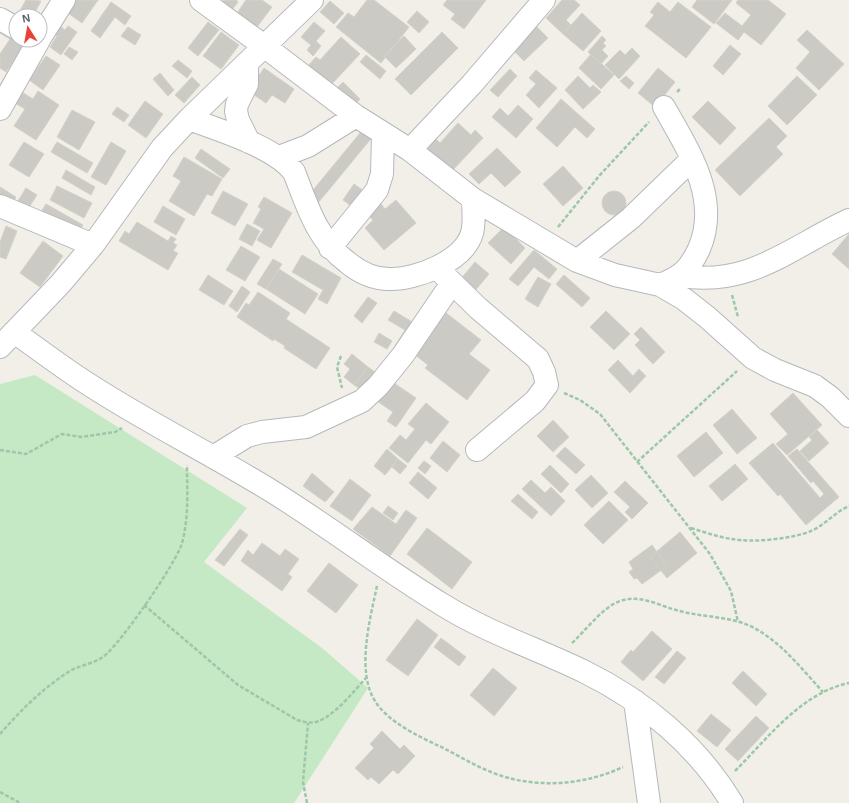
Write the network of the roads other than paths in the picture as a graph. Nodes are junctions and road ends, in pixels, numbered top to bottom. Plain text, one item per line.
1 (201, 0) edge
2 (312, 0) edge
3 (544, 0) edge
4 (58, 2) edge
5 (48, 21) edge
6 (264, 46) junction
7 (32, 48) edge
8 (247, 63) junction
9 (6, 82) edge
10 (664, 107) road end
11 (0, 109) edge
12 (356, 116) junction
13 (189, 119) junction
14 (383, 133) junction
15 (249, 142) junction
16 (410, 150) junction
17 (278, 157) junction
18 (692, 159) junction
19 (473, 199) junction
20 (0, 206) edge
21 (503, 218) junction
22 (849, 220) edge
23 (472, 233) junction
24 (94, 245) junction
25 (330, 248) junction
26 (577, 261) junction
27 (437, 268) junction
28 (681, 276) junction
29 (452, 283) junction
30 (660, 285) junction
31 (7, 340) edge
32 (849, 416) edge
33 (476, 450) dead end
34 (213, 457) junction
35 (635, 702) junction
36 (727, 795) edge
37 (649, 803) edge

1 - 6 street
2 - 6 street
3 - 16 street
4 - 5 street
6 - 8 street
6 - 12 street
7 - 9 street
8 - 13 street
8 - 15 street
9 - 11 street
10 - 18 street
12 - 14 street
12 - 17 street
13 - 15 street
13 - 24 street
14 - 16 street
14 - 25 street
15 - 17 street
16 - 19 street
17 - 25 street
18 - 26 street
18 - 28 street
19 - 21 street
19 - 23 street
20 - 24 street
21 - 23 street
21 - 26 street
22 - 28 street
23 - 27 street
24 - 31 street
25 - 27 street
26 - 30 street
27 - 29 street
28 - 30 street
29 - 33 street
29 - 34 street
30 - 32 street
31 - 34 street
34 - 35 street
35 - 36 street
35 - 37 street

